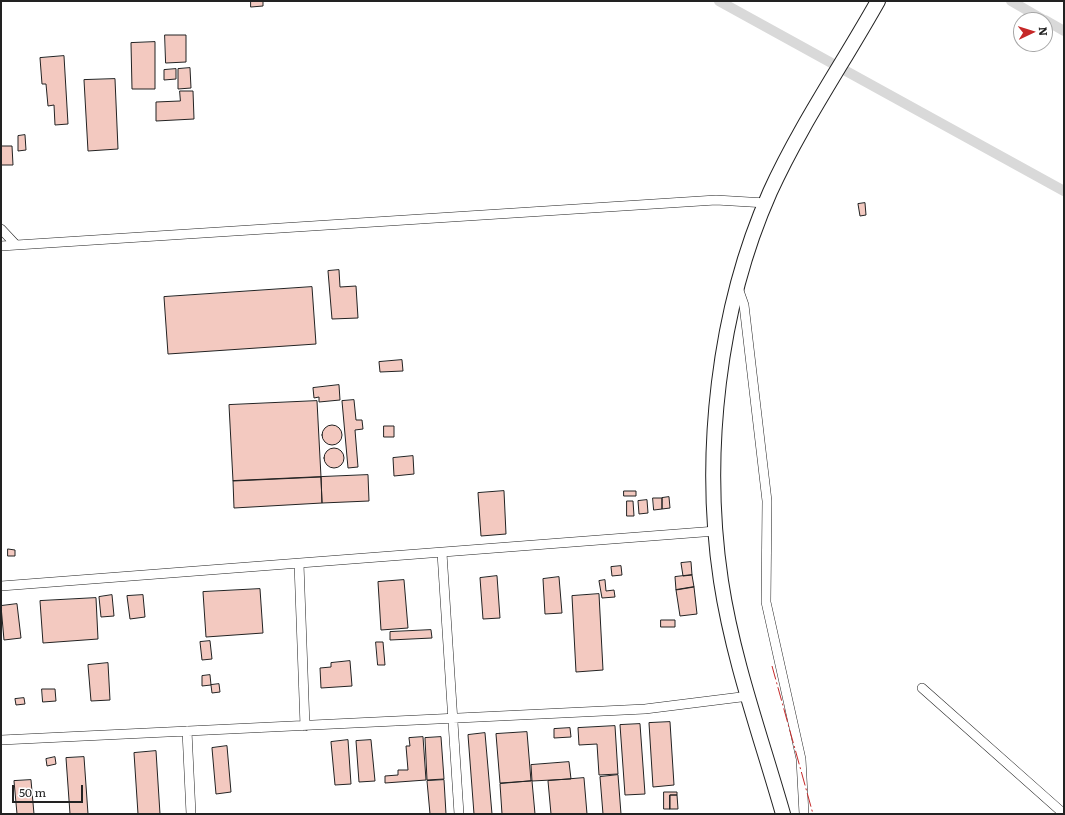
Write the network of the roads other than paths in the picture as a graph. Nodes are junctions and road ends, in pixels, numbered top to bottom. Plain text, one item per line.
1 (878, 1) edge
2 (766, 203) junction
3 (1, 229) edge
4 (16, 244) junction
5 (1, 246) edge
6 (738, 288) junction
7 (716, 531) junction
8 (442, 553) junction
9 (299, 564) junction
10 (1, 586) edge
11 (922, 688) dead end
12 (748, 696) junction
13 (452, 719) junction
14 (305, 726) junction
15 (186, 731) junction
16 (1, 740) edge
17 (191, 814) edge
18 (459, 814) edge
19 (783, 814) edge
20 (804, 814) edge
21 (1064, 814) edge

1 - 2 main road
2 - 4 street
2 - 6 main road
3 - 4 street
4 - 5 street
6 - 7 main road
6 - 20 street
7 - 8 street
7 - 12 main road
8 - 9 street
8 - 13 street
9 - 10 street
9 - 14 street
11 - 21 street
12 - 13 street
12 - 19 main road
13 - 14 street
13 - 18 street
14 - 15 street
15 - 16 street
15 - 17 street

